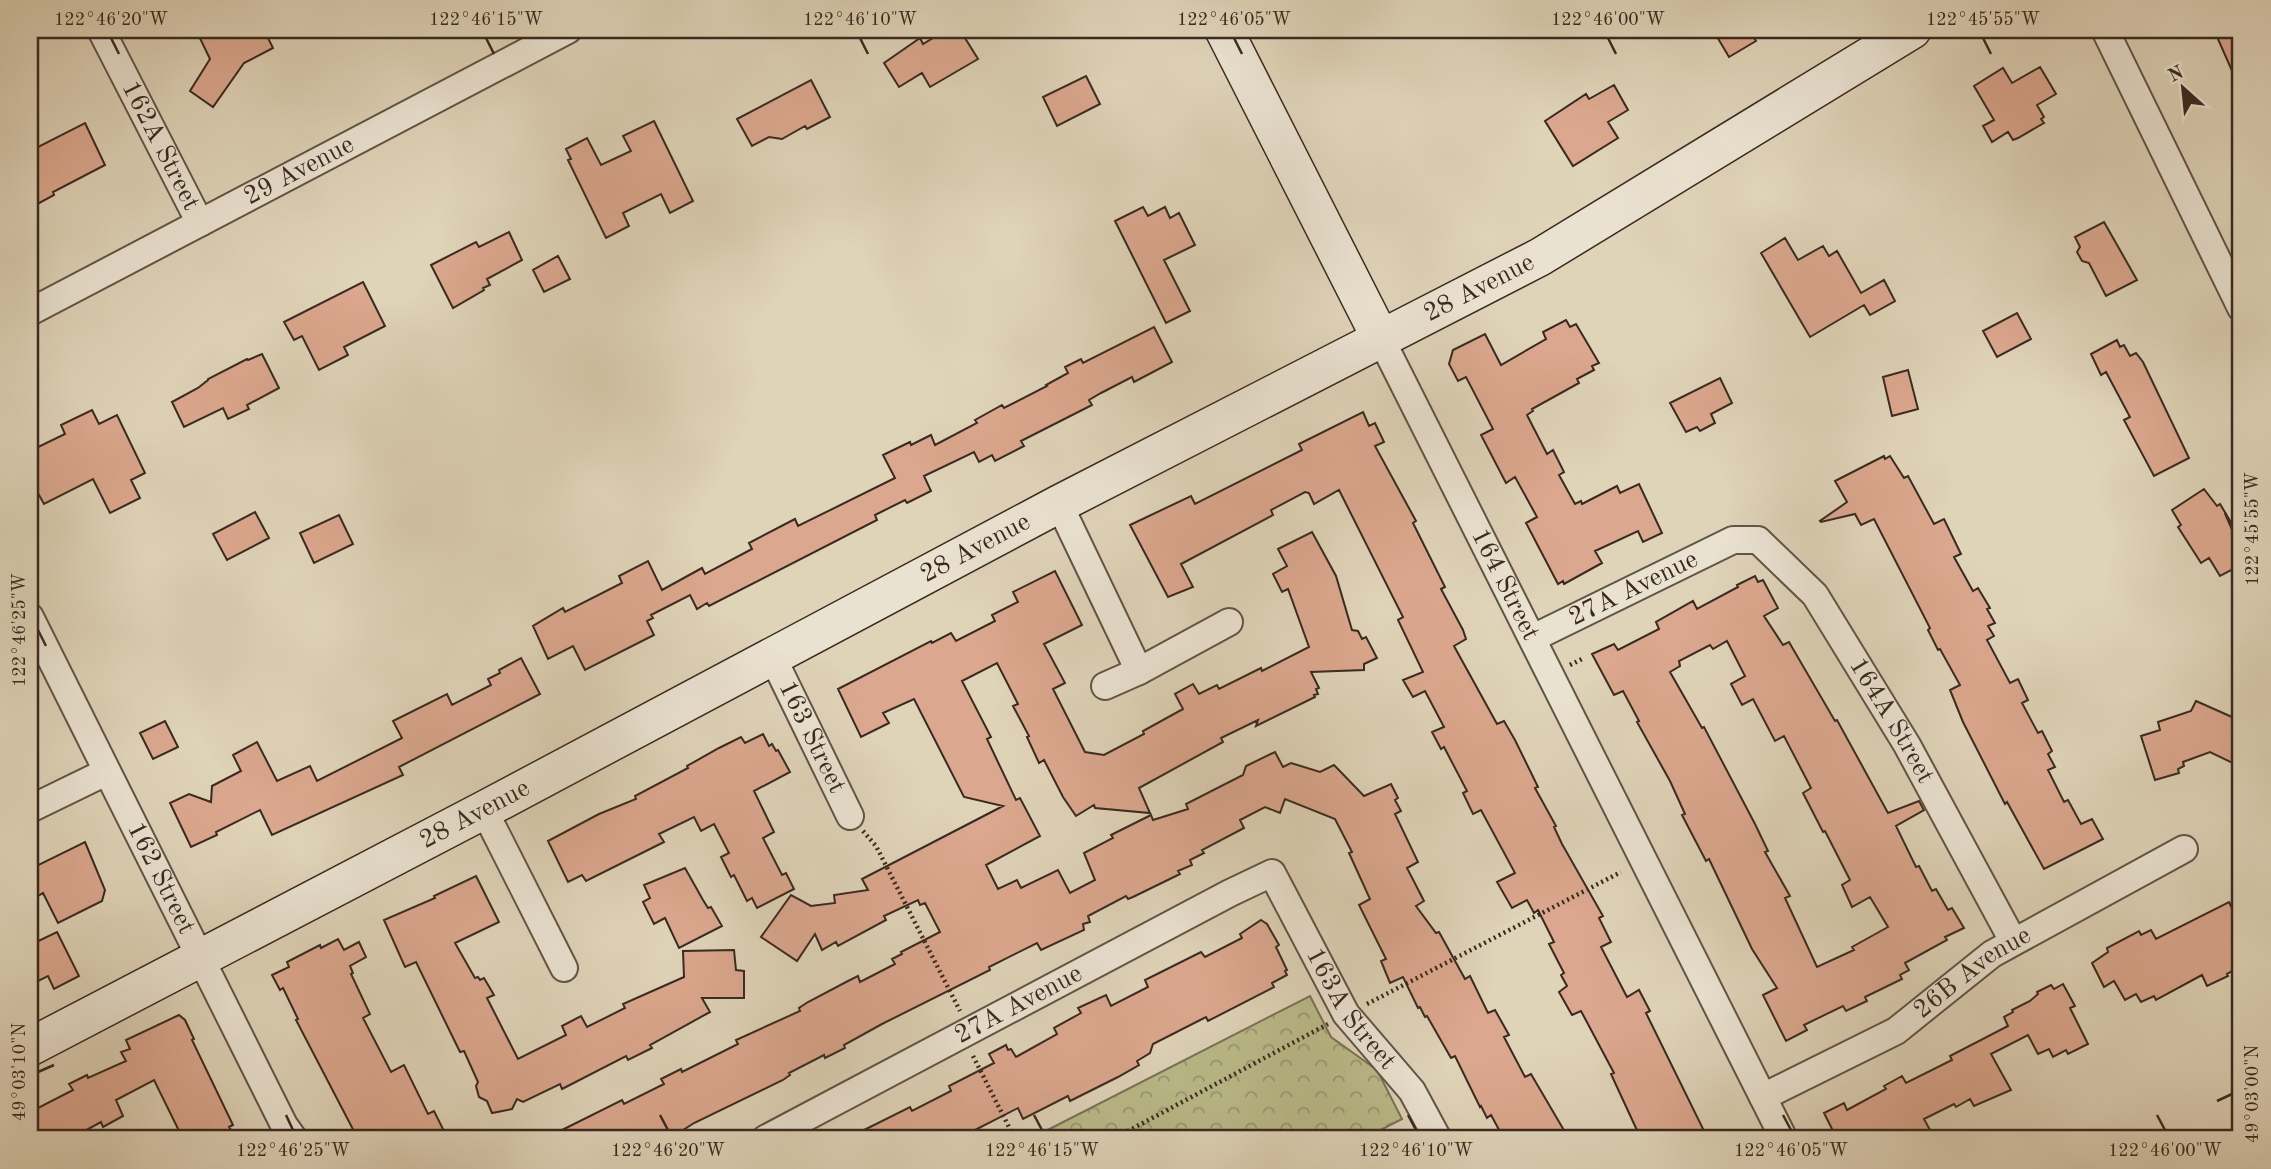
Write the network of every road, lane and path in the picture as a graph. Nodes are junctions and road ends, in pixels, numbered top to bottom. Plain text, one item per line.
1 (102, 30) edge
2 (568, 30) edge
3 (1224, 30) edge
4 (1912, 30) edge
5 (2105, 30) edge
6 (200, 223) junction
7 (2241, 308) edge
8 (30, 312) edge
9 (1381, 339) junction
10 (1059, 504) junction
11 (1732, 540) joint
12 (30, 617) edge
13 (1229, 622) dead end
14 (1533, 638) junction
15 (773, 658) junction
16 (1139, 671) junction
17 (1105, 686) dead end
18 (106, 772) junction
19 (30, 809) edge
20 (484, 810) junction
21 (850, 816) joint
22 (2184, 849) dead end
23 (1621, 872) dead end
24 (1272, 873) joint
25 (2012, 941) junction
26 (198, 958) junction
27 (564, 968) dead end
28 (960, 1009) dead end
29 (1346, 1014) junction
30 (30, 1047) edge
31 (973, 1056) dead end
32 (1763, 1097) junction
33 (294, 1139) edge
34 (765, 1139) edge
35 (1015, 1139) edge
36 (1113, 1139) edge
37 (1438, 1139) edge
38 (1784, 1139) edge

1 - 6 street, 162A Street
2 - 6 street, 29 Avenue
3 - 9 street, 164 Street
4 - 9 street, 28 Avenue
5 - 7 street
6 - 8 street, 29 Avenue
9 - 10 street, 28 Avenue
9 - 14 street, 164 Street
10 - 15 street, 28 Avenue
10 - 16 street
11 - 14 street, 27A Avenue
11 - 25 street, 164A Street
12 - 18 street, 162 Street
13 - 16 street
14 - 32 street, 164 Street
15 - 20 street, 28 Avenue
15 - 21 street, 163 Street
16 - 17 street
18 - 19 street
18 - 26 street, 162 Street
20 - 26 street, 28 Avenue
20 - 27 street
21 - 28 path
22 - 25 street, 26B Avenue
23 - 29 path
24 - 29 street, 163A Street
24 - 34 street, 27A Avenue
25 - 32 street, 26B Avenue
26 - 30 street, 28 Avenue
26 - 33 street, 162 Street
29 - 36 path
29 - 37 street, 163A Street
31 - 35 path
32 - 38 street, 164 Street

